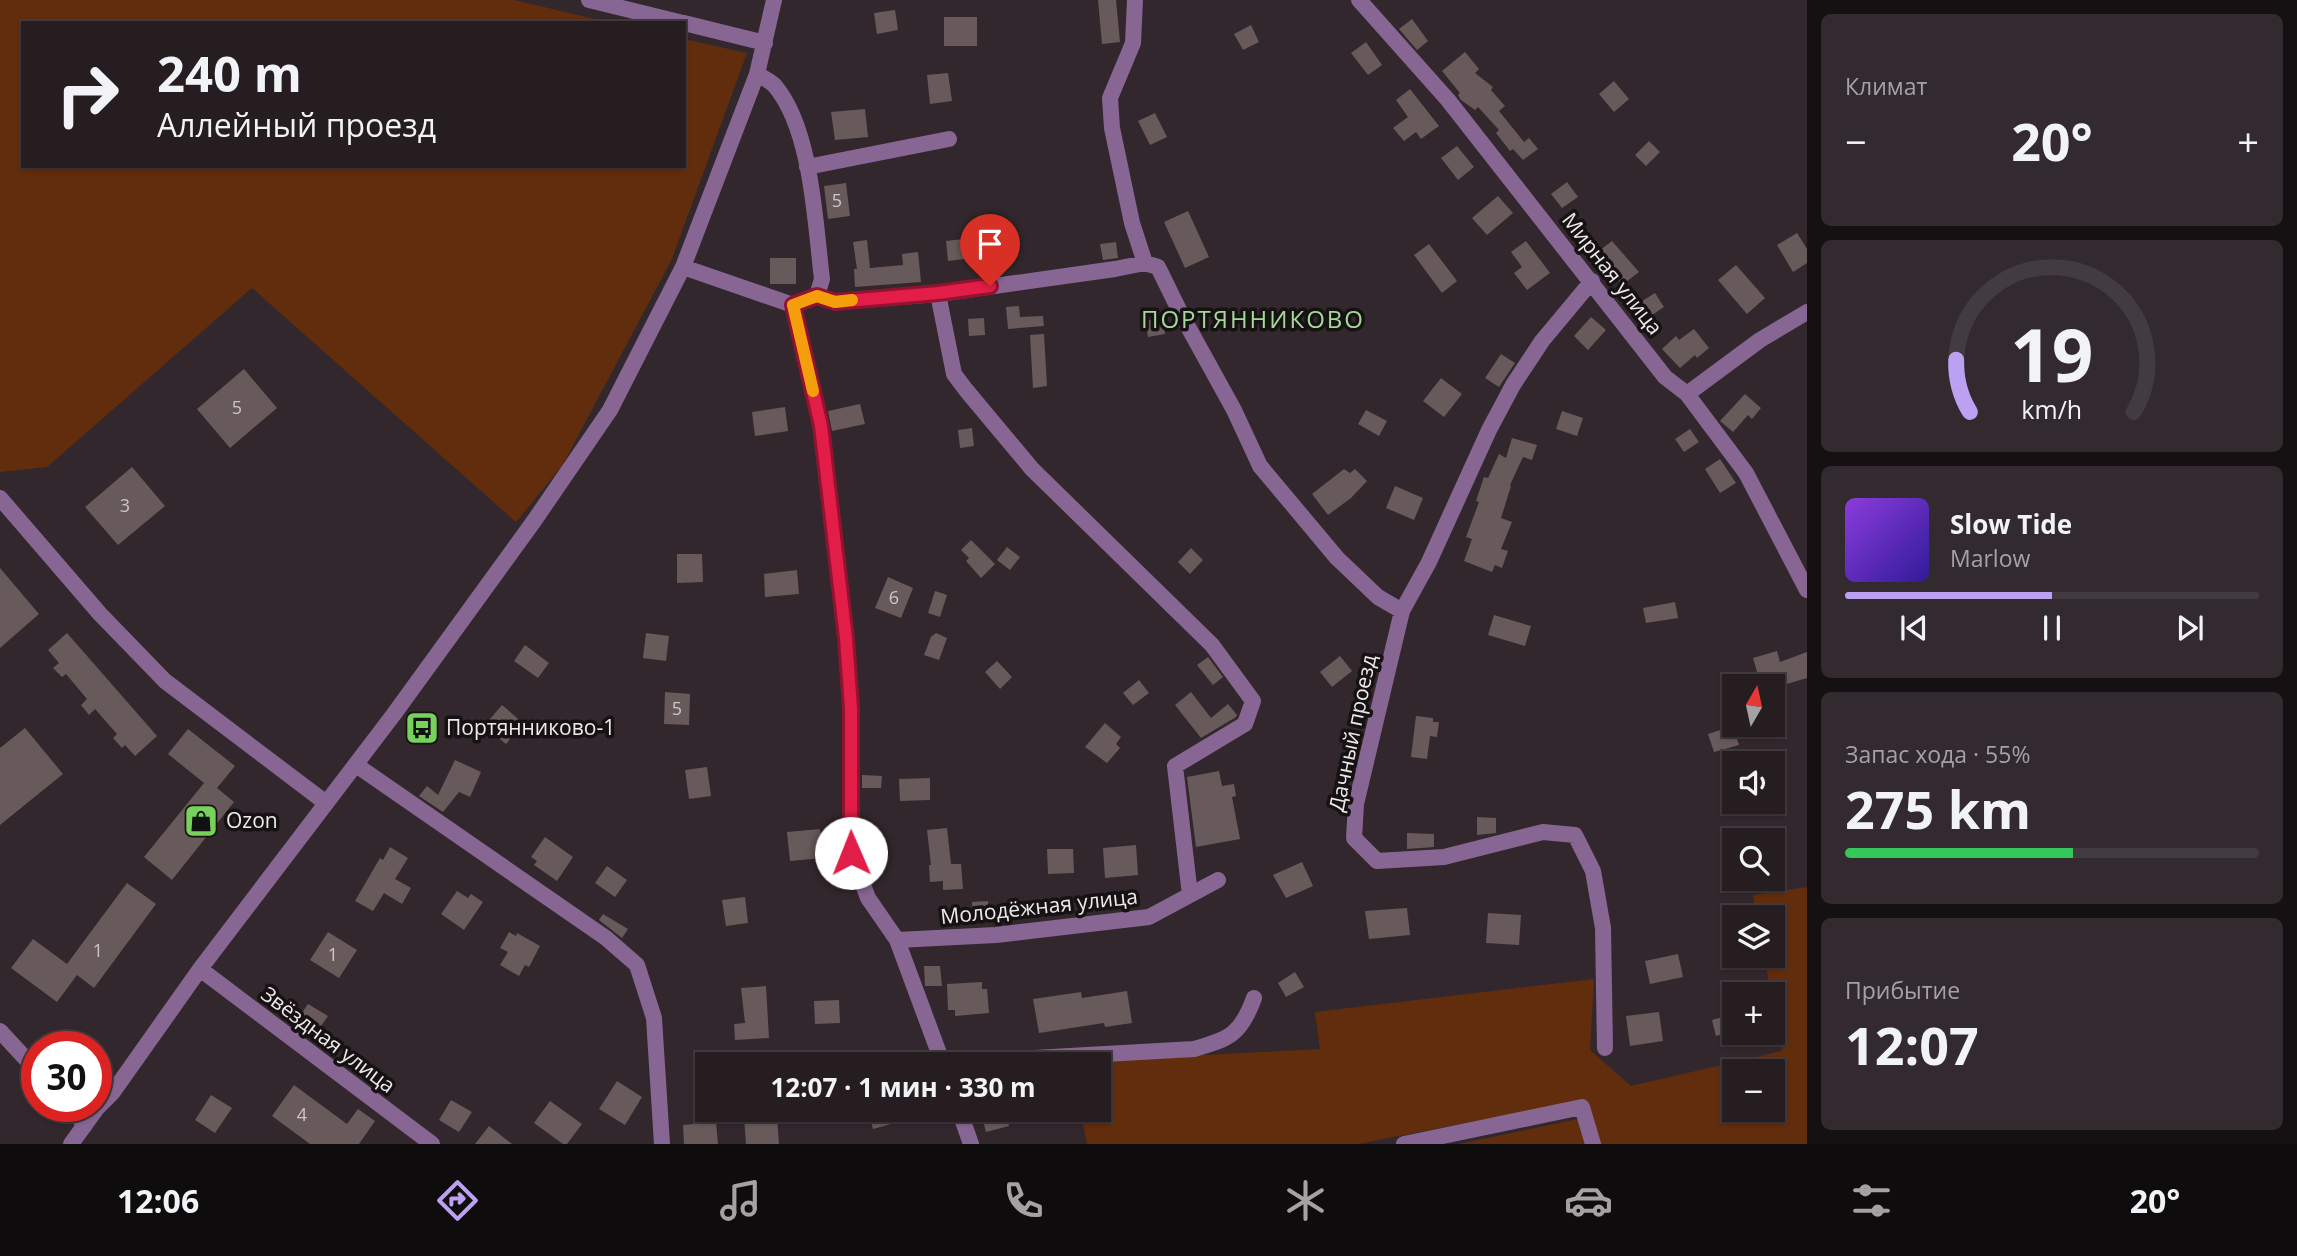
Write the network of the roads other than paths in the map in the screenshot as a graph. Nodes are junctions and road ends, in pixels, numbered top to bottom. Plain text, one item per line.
1 (589, 0) edge
2 (774, 0) edge
3 (1136, 0) edge
4 (1359, 0) edge
5 (676, 21) edge
6 (686, 23) edge
7 (765, 43) junction
8 (757, 74) junction
9 (949, 139) dead end
10 (807, 167) junction
11 (1151, 265) junction
12 (683, 267) junction
13 (1592, 281) junction
14 (938, 293) junction
15 (817, 296) junction
16 (793, 305) junction
17 (1807, 313) edge
18 (1687, 394) junction
19 (0, 498) edge
20 (1807, 590) edge
21 (1402, 611) junction
22 (356, 765) junction
23 (326, 803) junction
24 (1218, 880) dead end
25 (1190, 895) junction
26 (897, 940) junction
27 (200, 969) junction
28 (1254, 998) dead end
29 (0, 1031) edge
30 (1605, 1048) dead end
31 (939, 1052) edge
32 (21, 1054) edge
33 (1111, 1054) edge
34 (82, 1122) edge
35 (963, 1122) edge
36 (85, 1125) junction
37 (71, 1144) edge
38 (432, 1144) edge
39 (662, 1144) edge
40 (971, 1144) edge
41 (1404, 1144) edge
42 (1593, 1144) edge

1 - 5 street
2 - 7 street
3 - 11 street
4 - 13 street, Мирная улица
6 - 7 street
7 - 8 street
8 - 10 street
8 - 12 street
9 - 10 street
10 - 15 street
11 - 14 street
11 - 21 street
12 - 16 street
12 - 22 street
13 - 18 street, Мирная улица
13 - 21 street, Дачный проезд
14 - 15 street
14 - 25 street
15 - 16 street
16 - 26 street
17 - 18 street
18 - 20 street, Мирная улица
19 - 23 street
21 - 30 street, Дачный проезд
22 - 23 street
22 - 39 street
23 - 27 street
24 - 25 street, Молодёжная улица
25 - 26 street, Молодёжная улица
26 - 31 street
27 - 36 street
27 - 38 street, Звёздная улица
28 - 33 street
29 - 32 street
34 - 36 street
35 - 40 street
36 - 37 street
41 - 42 street

